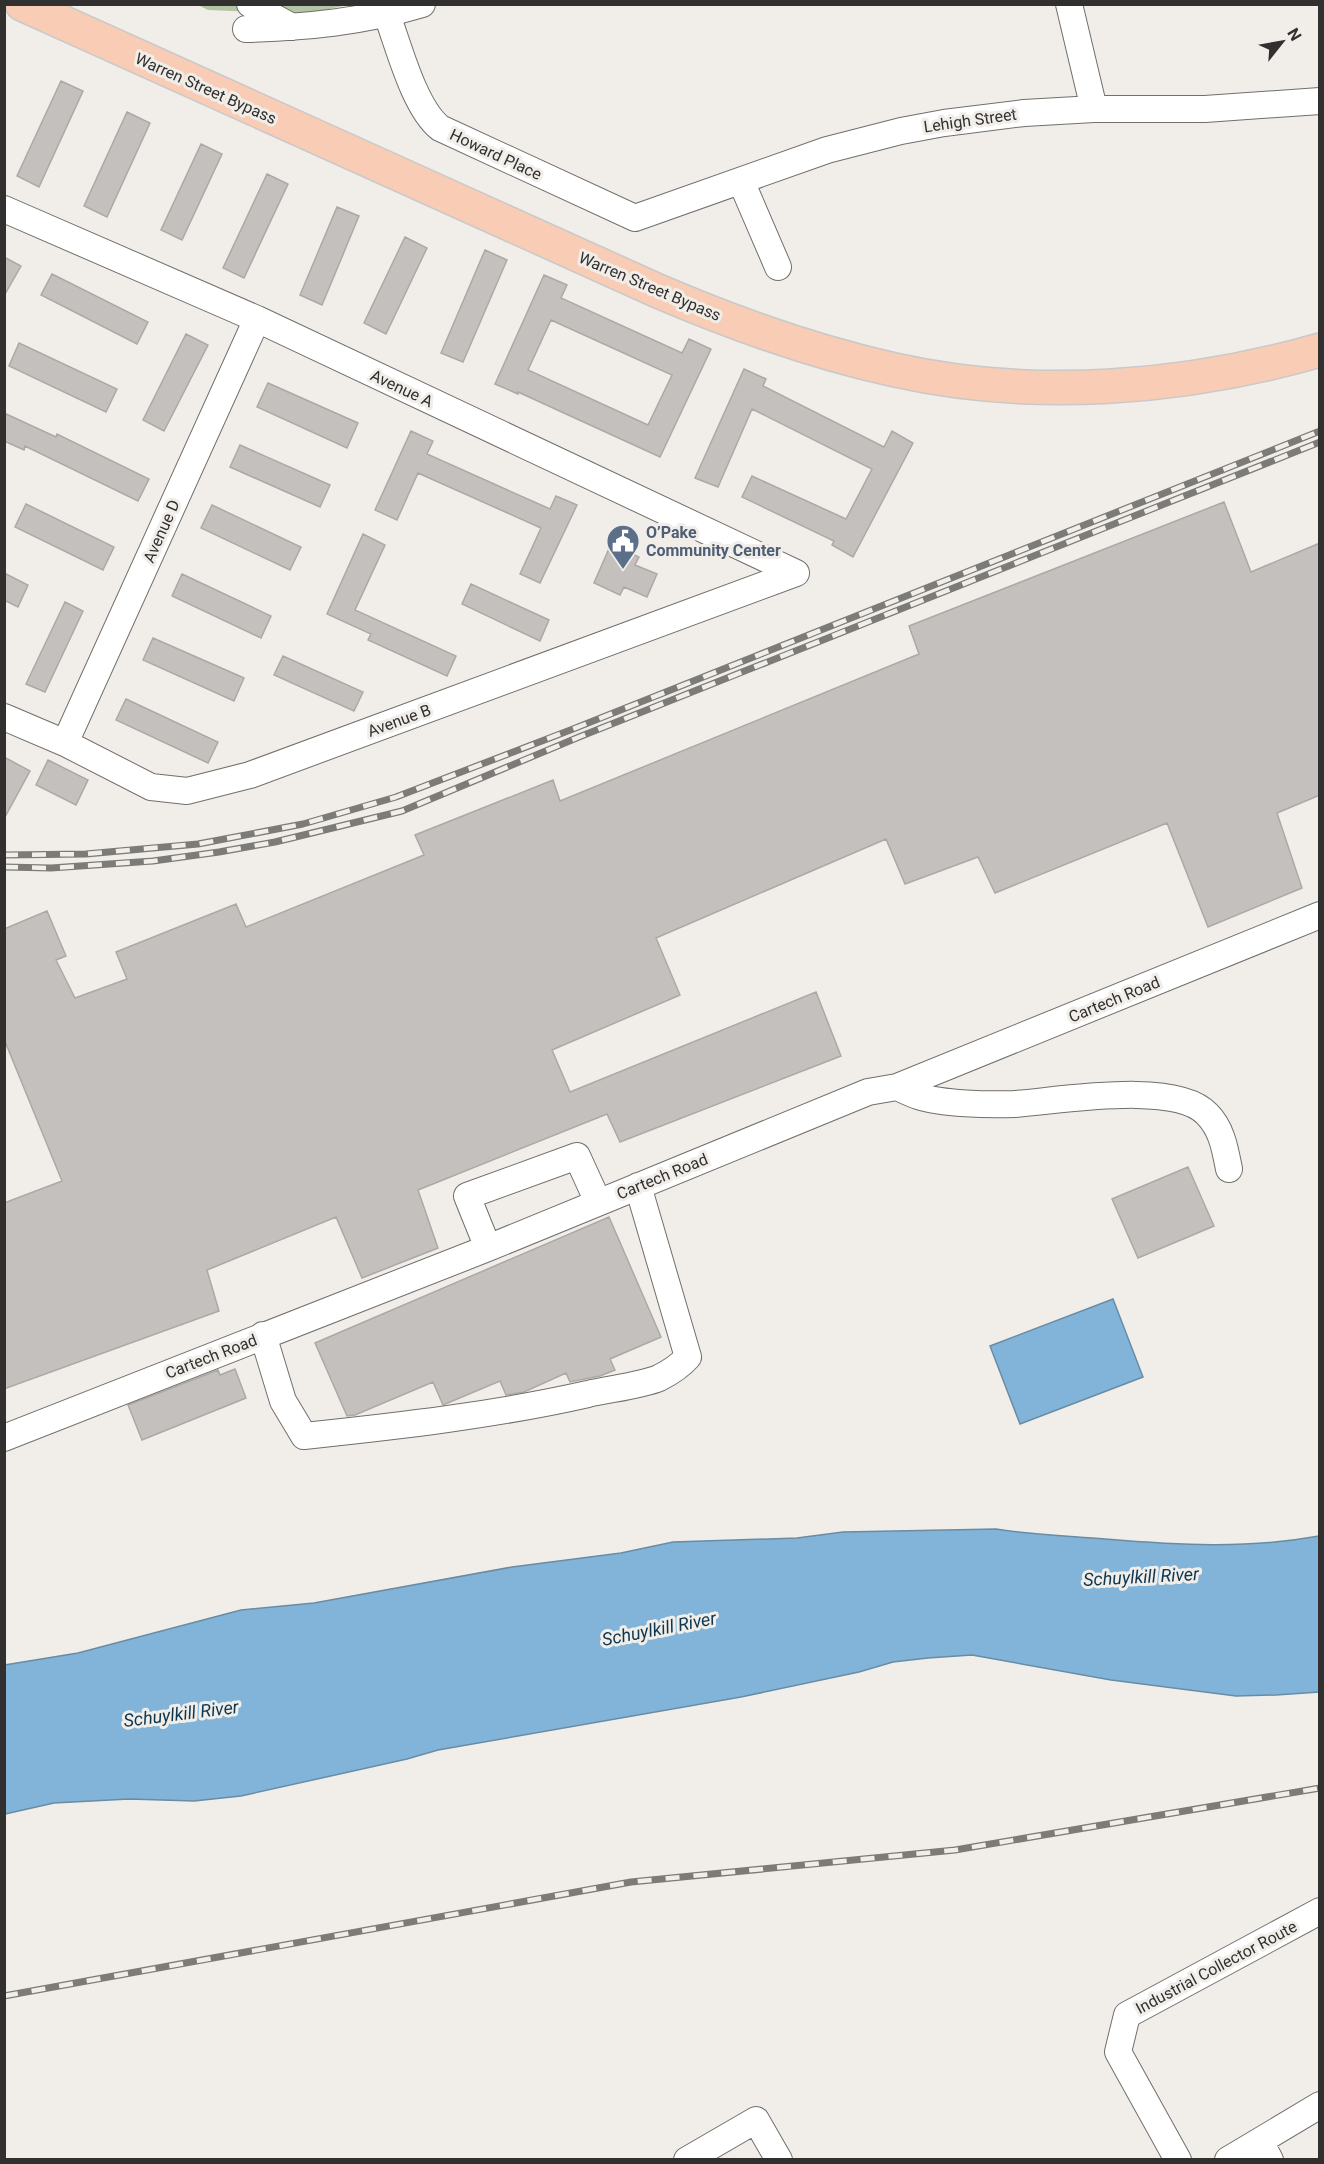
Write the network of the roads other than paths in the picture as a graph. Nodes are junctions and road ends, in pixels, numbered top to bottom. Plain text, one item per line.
1 (22, 4) edge
2 (74, 4) edge
3 (422, 4) edge
4 (1069, 4) edge
5 (387, 15) junction
6 (248, 17) edge
7 (1320, 101) edge
8 (1094, 109) junction
9 (741, 181) junction
10 (4, 209) edge
11 (635, 218) joint
12 (778, 267) dead end
13 (257, 319) junction
14 (1320, 329) edge
15 (1320, 350) edge
16 (796, 573) joint
17 (4, 717) edge
18 (64, 743) junction
19 (1320, 915) edge
20 (897, 1087) junction
21 (1229, 1169) dead end
22 (638, 1186) junction
23 (598, 1202) junction
24 (488, 1248) junction
25 (263, 1335) junction
26 (4, 1438) edge
27 (1320, 1911) edge
28 (1320, 2105) edge
29 (1265, 2150) edge
30 (687, 2160) edge
31 (779, 2160) edge
32 (1178, 2160) edge
33 (1228, 2160) edge

1 - 15 highway, Warren Street Bypass
2 - 14 highway, Warren Street Bypass
3 - 5 street
4 - 8 street
5 - 6 street
5 - 11 street, Howard Place
7 - 8 street, Lehigh Street
8 - 9 street, Lehigh Street
9 - 11 street, Lehigh Street
9 - 12 street
10 - 13 street, Avenue A
13 - 16 street, Avenue A
13 - 18 street, Avenue D
16 - 18 street, Avenue B
17 - 18 street, Avenue B
19 - 20 street, Cartech Road
20 - 21 street
20 - 22 street, Cartech Road
22 - 23 street, Cartech Road
22 - 25 street
23 - 24 street, Cartech Road
23 - 24 street
24 - 25 street, Cartech Road
25 - 26 street, Cartech Road
27 - 32 street, Industrial Collector Route
28 - 29 street
29 - 33 street
30 - 31 street

